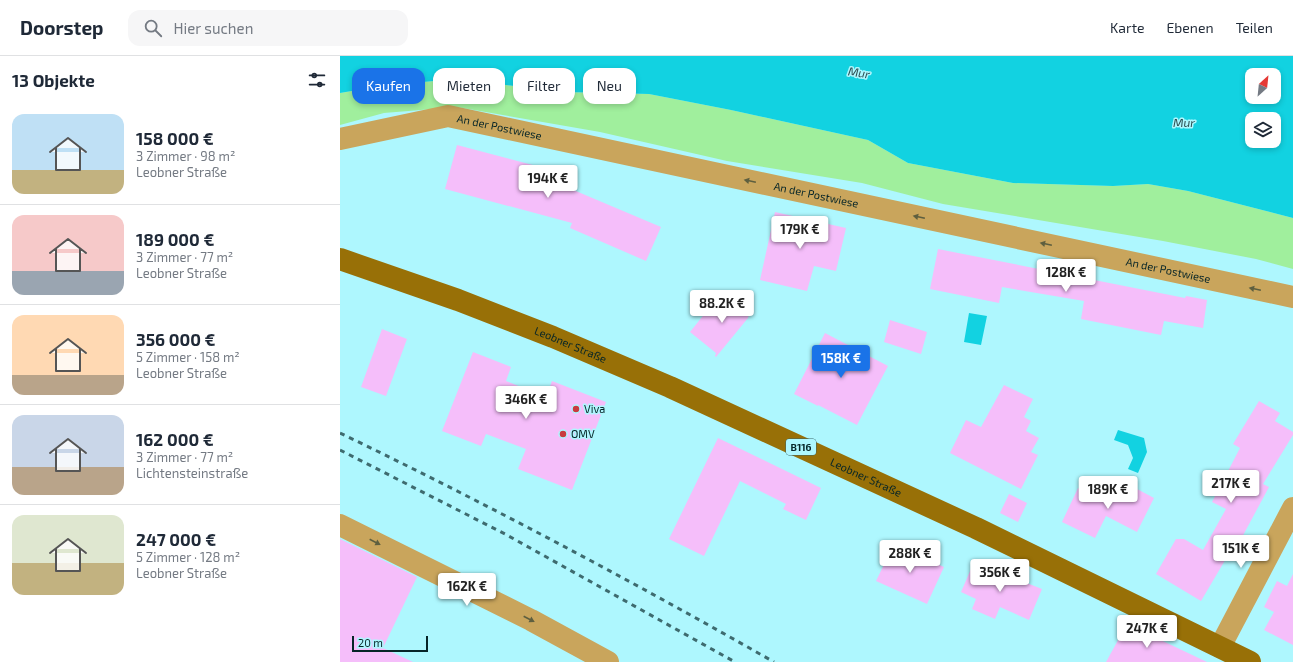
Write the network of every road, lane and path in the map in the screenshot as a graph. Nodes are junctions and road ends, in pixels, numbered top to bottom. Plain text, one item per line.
1 (340, 139) edge
2 (340, 259) edge
3 (1293, 298) edge
4 (1293, 508) edge
5 (340, 525) edge
6 (1220, 647) junction
7 (608, 662) edge
8 (1250, 662) edge

3 -> 1 street, An der Postwiese
2 - 6 main road, Leobner Straße / B116
4 - 6 street
5 -> 7 street
6 - 8 main road, Leobner Straße / B116

